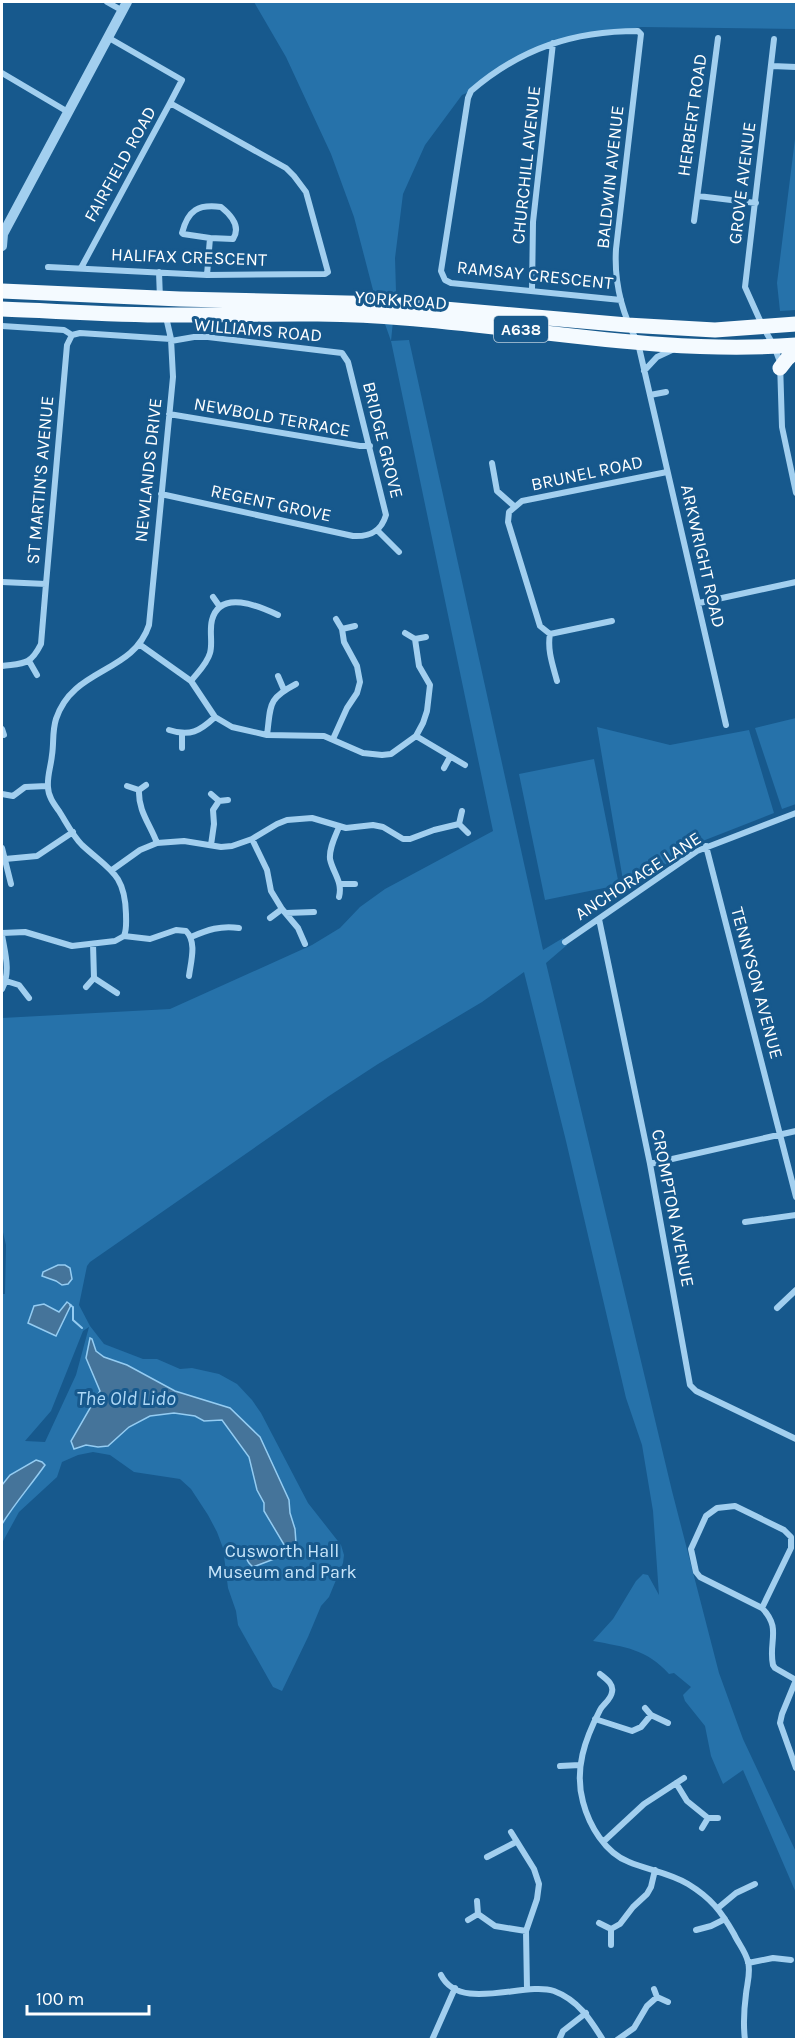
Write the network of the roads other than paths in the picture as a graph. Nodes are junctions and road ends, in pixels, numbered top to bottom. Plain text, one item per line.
1 (107, 2) edge
2 (125, 6) edge
3 (718, 38) dead end
4 (109, 39) junction
5 (774, 39) dead end
6 (553, 43) junction
7 (772, 66) junction
8 (796, 67) edge
9 (2, 73) edge
10 (170, 103) junction
11 (68, 112) junction
12 (698, 196) junction
13 (756, 203) junction
14 (694, 221) dead end
15 (210, 238) junction
16 (2, 246) edge
17 (48, 267) dead end
18 (81, 268) junction
19 (159, 272) junction
20 (328, 272) joint
21 (207, 275) junction
22 (532, 290) junction
23 (2, 291) edge
24 (160, 298) junction
25 (621, 300) junction
26 (2, 309) edge
27 (382, 310) junction
28 (402, 311) junction
29 (166, 315) junction
30 (796, 324) edge
31 (627, 325) junction
32 (2, 326) edge
33 (763, 327) junction
34 (72, 335) junction
35 (171, 340) junction
36 (638, 343) junction
37 (684, 345) junction
38 (796, 345) edge
39 (774, 346) junction
40 (796, 351) edge
41 (342, 353) joint
42 (780, 368) junction
43 (644, 371) junction
44 (666, 392) dead end
45 (650, 395) junction
46 (169, 414) junction
47 (370, 446) junction
48 (492, 463) dead end
49 (667, 472) junction
50 (796, 493) edge
51 (161, 494) junction
52 (514, 506) junction
53 (376, 532) junction
54 (399, 552) dead end
55 (2, 582) edge
56 (796, 582) edge
57 (46, 584) junction
58 (213, 597) dead end
59 (699, 603) junction
60 (220, 607) junction
61 (278, 615) dead end
62 (336, 619) dead end
63 (612, 621) dead end
64 (355, 626) dead end
65 (342, 629) junction
66 (405, 633) dead end
67 (550, 634) junction
68 (426, 637) dead end
69 (415, 639) junction
70 (139, 644) junction
71 (29, 662) junction
72 (2, 666) edge
73 (37, 675) dead end
74 (278, 676) dead end
75 (191, 681) junction
76 (557, 681) dead end
77 (296, 684) dead end
78 (284, 690) junction
79 (215, 717) junction
80 (726, 725) dead end
81 (169, 730) dead end
82 (182, 734) junction
83 (267, 735) junction
84 (416, 736) junction
85 (333, 739) junction
86 (182, 748) dead end
87 (450, 757) junction
88 (465, 765) dead end
89 (444, 768) dead end
90 (146, 785) dead end
91 (47, 786) junction
92 (127, 786) dead end
93 (138, 790) junction
94 (2, 794) edge
95 (211, 794) dead end
96 (228, 800) dead end
97 (219, 801) junction
98 (462, 811) dead end
99 (796, 813) edge
100 (459, 824) junction
101 (339, 826) junction
102 (73, 832) junction
103 (468, 833) dead end
104 (252, 840) junction
105 (157, 843) junction
106 (211, 845) junction
107 (706, 846) junction
108 (2, 848) edge
109 (4, 859) junction
110 (112, 870) junction
111 (11, 884) dead end
112 (340, 884) junction
113 (355, 884) dead end
114 (339, 897) dead end
115 (284, 911) junction
116 (314, 912) dead end
117 (270, 918) dead end
118 (599, 919) junction
119 (238, 928) dead end
120 (2, 934) edge
121 (124, 936) junction
122 (191, 937) junction
123 (565, 942) dead end
124 (93, 944) junction
125 (305, 944) dead end
126 (189, 976) dead end
127 (94, 978) junction
128 (6, 981) junction
129 (87, 987) dead end
130 (2, 988) edge
131 (117, 993) dead end
132 (29, 998) dead end
133 (796, 1131) edge
134 (781, 1135) junction
135 (651, 1164) junction
136 (796, 1197) edge
137 (796, 1215) edge
138 (745, 1222) dead end
139 (796, 1290) edge
140 (777, 1308) dead end
141 (796, 1439) edge
142 (762, 1608) junction
143 (600, 1674) dead end
144 (796, 1680) edge
145 (645, 1708) dead end
146 (651, 1716) junction
147 (595, 1719) junction
148 (668, 1723) dead end
149 (580, 1765) junction
150 (560, 1766) dead end
151 (796, 1768) edge
152 (684, 1778) dead end
153 (676, 1783) junction
154 (708, 1818) junction
155 (718, 1818) dead end
156 (702, 1828) dead end
157 (511, 1832) dead end
158 (516, 1842) junction
159 (603, 1842) junction
160 (487, 1857) dead end
161 (655, 1870) junction
162 (754, 1884) dead end
163 (477, 1901) dead end
164 (718, 1908) junction
165 (478, 1914) junction
166 (725, 1919) junction
167 (468, 1920) dead end
168 (599, 1923) dead end
169 (611, 1929) junction
170 (696, 1930) dead end
171 (526, 1931) junction
172 (610, 1945) dead end
173 (790, 1960) dead end
174 (748, 1963) junction
175 (441, 1975) dead end
176 (455, 1988) junction
177 (527, 1989) junction
178 (654, 1989) dead end
179 (657, 1997) junction
180 (668, 2002) dead end
181 (586, 2013) junction
182 (432, 2040) edge
183 (559, 2040) edge
184 (603, 2040) edge
185 (617, 2040) edge
186 (745, 2040) edge

1 - 2 street
2 - 4 street
3 - 12 street, HERBERT ROAD
4 - 10 street
4 - 11 street
5 - 7 street, GROVE AVENUE
6 - 22 street, CHURCHILL AVENUE
6 - 22 street, RAMSAY CRESCENT
6 - 25 street, BALDWIN AVENUE
7 - 8 street
7 - 13 street, GROVE AVENUE
9 - 11 street
10 - 18 street, FAIRFIELD ROAD
10 - 20 street, FAIRFIELD ROAD
11 - 16 street
12 - 13 street
12 - 14 street, HERBERT ROAD
13 - 33 street, GROVE AVENUE
15 - 15 street
15 - 21 street
17 - 18 street, HALIFAX CRESCENT
18 - 19 street, HALIFAX CRESCENT
19 - 21 street, HALIFAX CRESCENT
19 - 24 street, NEWLANDS DRIVE
20 - 21 street, HALIFAX CRESCENT
22 - 25 street, RAMSAY CRESCENT
23 - 24 highway, YORK ROAD / A638
24 - 27 highway, YORK ROAD / A638
24 - 29 street, NEWLANDS DRIVE
25 - 31 street, BALDWIN AVENUE
26 - 29 highway, YORK ROAD / A638
27 - 28 highway, YORK ROAD / A638
27 - 29 highway, YORK ROAD / A638
28 - 31 highway, YORK ROAD / A638
28 - 36 highway, YORK ROAD / A638
29 - 35 street, NEWLANDS DRIVE
30 - 33 highway, YORK ROAD / A638
31 - 33 highway, YORK ROAD / A638
31 - 36 street, ARKWRIGHT ROAD
32 - 34 street, WILLIAMS ROAD
33 - 39 street, GROVE AVENUE
34 - 35 street, WILLIAMS ROAD
34 - 57 street, ST MARTIN'S AVENUE
35 - 41 street, WILLIAMS ROAD
35 - 46 street, NEWLANDS DRIVE
36 - 37 highway, YORK ROAD / A638
36 - 43 street, ARKWRIGHT ROAD
37 - 39 highway, YORK ROAD / A638
37 - 43 street
38 - 39 highway, YORK ROAD / A638
39 - 42 street, GROVE AVENUE
40 - 42 highway
41 - 47 street, BRIDGE GROVE
42 - 50 street, GROVE AVENUE
43 - 45 street, ARKWRIGHT ROAD
44 - 45 street
45 - 49 street, ARKWRIGHT ROAD
46 - 47 street, NEWBOLD TERRACE
46 - 51 street, NEWLANDS DRIVE
47 - 53 street, BRIDGE GROVE
48 - 52 street, BRUNEL ROAD
49 - 52 street, BRUNEL ROAD
49 - 59 street, ARKWRIGHT ROAD
51 - 53 street, REGENT GROVE
51 - 70 street, NEWLANDS DRIVE
52 - 67 street, BRUNEL ROAD
53 - 54 street
55 - 57 street, ST MARTIN'S AVENUE
56 - 59 street
57 - 71 street
58 - 60 street
59 - 80 street, ARKWRIGHT ROAD
60 - 61 street
60 - 75 street
62 - 65 street
63 - 67 street
64 - 65 street
65 - 85 street
66 - 69 street
67 - 76 street, BRUNEL ROAD
68 - 69 street
69 - 84 street
70 - 75 street
70 - 91 street
71 - 72 street
71 - 73 street
74 - 78 street
75 - 79 street
77 - 78 street
78 - 83 street
79 - 82 street
79 - 83 street
81 - 82 street
82 - 86 street
83 - 85 street
84 - 85 street
84 - 87 street
87 - 88 street
87 - 89 street
90 - 93 street
91 - 94 street
91 - 102 street
92 - 93 street
93 - 105 street
95 - 97 street
96 - 97 street
97 - 106 street
98 - 100 street
99 - 107 street, ANCHORAGE LANE
100 - 101 street
100 - 103 street
101 - 104 street
101 - 112 street
102 - 109 street
102 - 110 street
104 - 106 street
104 - 115 street
105 - 106 street
105 - 110 street
107 - 118 street, ANCHORAGE LANE
107 - 134 street, TENNYSON AVENUE
108 - 109 street
109 - 111 street
110 - 121 street
112 - 113 street
112 - 114 street
115 - 116 street
115 - 117 street
115 - 125 street
118 - 123 street, ANCHORAGE LANE
118 - 135 street, CROMPTON AVENUE
119 - 122 street
120 - 124 street
120 - 128 street
121 - 122 street
121 - 124 street
122 - 126 street
124 - 127 street
127 - 129 street
127 - 131 street
128 - 130 street
128 - 132 street
133 - 134 street
134 - 135 street
134 - 136 street, TENNYSON AVENUE
135 - 141 street, CROMPTON AVENUE
137 - 138 street
139 - 140 street
142 - 142 street
142 - 144 street
143 - 147 street
144 - 151 street
145 - 146 street
146 - 147 street
146 - 148 street
147 - 149 street
149 - 150 street
149 - 159 street
152 - 153 street
153 - 154 street
153 - 159 street
154 - 155 street
154 - 156 street
157 - 158 street
158 - 160 street
158 - 171 street
159 - 161 street
161 - 164 street
161 - 169 street
162 - 164 street
163 - 165 street
164 - 166 street
165 - 167 street
165 - 171 street
166 - 170 street
166 - 174 street
168 - 169 street
169 - 172 street
171 - 177 street
173 - 174 street
174 - 186 street
175 - 176 street
176 - 177 street
176 - 182 street
177 - 181 street
178 - 179 street
179 - 180 street
179 - 185 street
181 - 183 street
181 - 184 street

